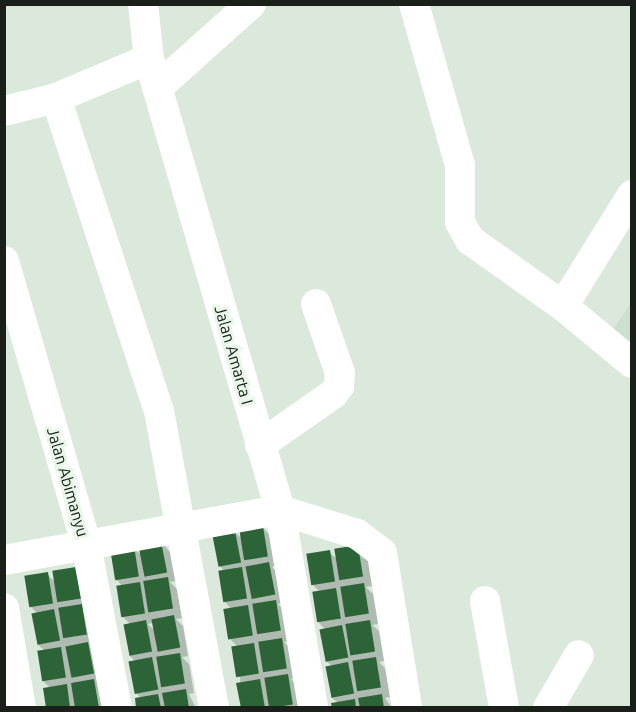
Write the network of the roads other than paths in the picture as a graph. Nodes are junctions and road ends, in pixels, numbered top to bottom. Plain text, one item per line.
1 (143, 4) edge
2 (251, 4) edge
3 (414, 4) edge
4 (149, 59) junction
5 (157, 88) junction
6 (56, 98) junction
7 (4, 111) edge
8 (632, 195) edge
9 (4, 261) edge
10 (316, 304) dead end
11 (563, 306) junction
12 (632, 363) edge
13 (260, 445) junction
14 (280, 510) junction
15 (181, 525) junction
16 (86, 544) junction
17 (4, 560) edge
18 (485, 601) dead end
19 (4, 608) edge
20 (579, 655) dead end
21 (21, 708) edge
22 (117, 708) edge
23 (214, 708) edge
24 (313, 708) edge
25 (407, 708) edge
26 (504, 708) edge
27 (548, 708) edge

1 - 4 street, Jalan Amarta I
2 - 5 street
3 - 11 street
4 - 5 street, Jalan Amarta I
4 - 6 street
5 - 13 street, Jalan Amarta I
6 - 7 street
6 - 15 street
8 - 11 street
9 - 16 street, Jalan Abimanyu
10 - 13 street
11 - 12 street
13 - 14 street, Jalan Amarta I
14 - 15 street
14 - 24 street, Jalan Amarta I
14 - 25 street
15 - 16 street
15 - 23 street
16 - 17 street
16 - 22 street, Jalan Abimanyu
18 - 26 street
19 - 21 street
20 - 27 street

